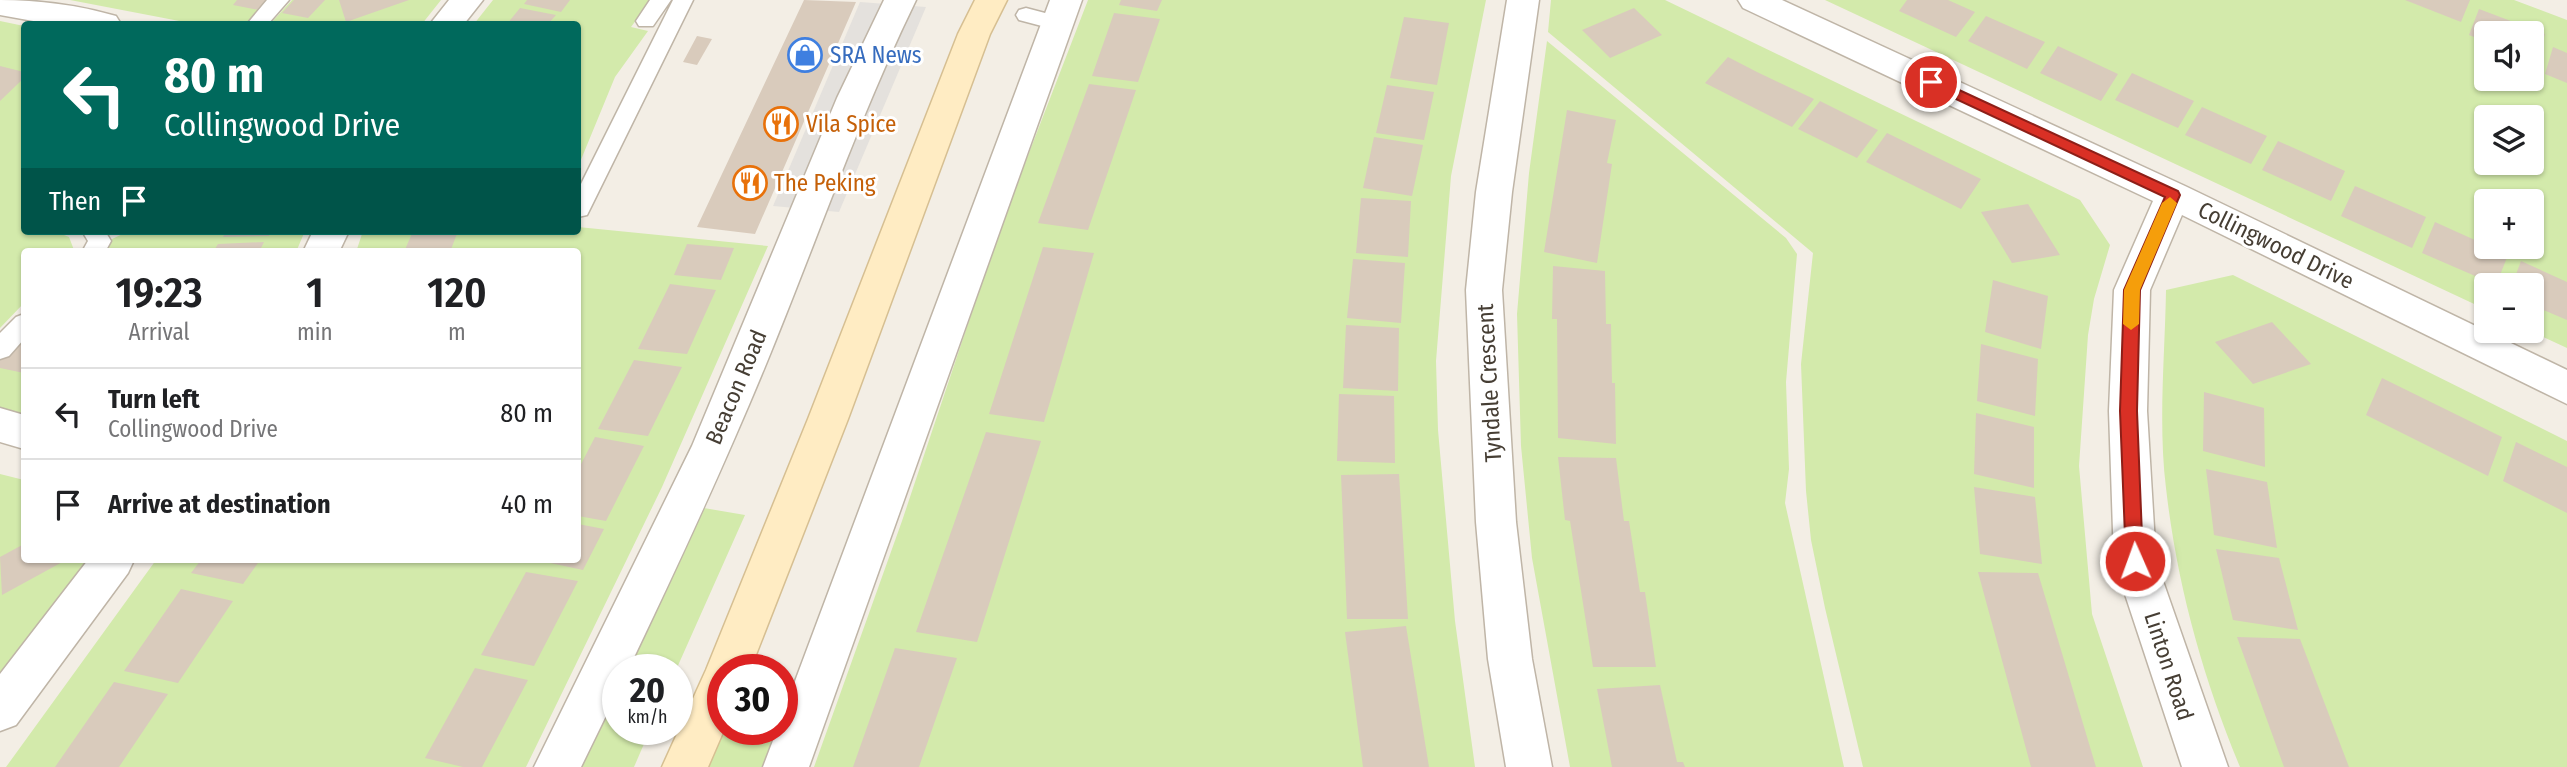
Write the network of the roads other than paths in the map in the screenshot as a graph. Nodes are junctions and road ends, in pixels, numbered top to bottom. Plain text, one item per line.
1 (279, 0) edge
2 (467, 0) edge
3 (661, 0) edge
4 (683, 0) edge
5 (896, 0) edge
6 (990, 0) edge
7 (1522, 0) edge
8 (1755, 0) edge
9 (0, 4) edge
10 (1050, 13) edge
11 (90, 21) edge
12 (260, 21) edge
13 (449, 21) edge
14 (646, 21) dead end
15 (2173, 195) junction
16 (581, 205) edge
17 (21, 327) edge
18 (0, 349) edge
19 (2567, 388) edge
20 (0, 425) edge
21 (21, 431) edge
22 (111, 563) edge
23 (734, 654) edge
24 (0, 710) edge
25 (707, 718) edge
26 (557, 767) edge
27 (685, 767) edge
28 (786, 767) edge
29 (1529, 767) edge
30 (2205, 767) edge

1 - 12 lane
2 - 13 street
3 - 14 lane
4 - 16 lane
5 - 26 street, Beacon Road
6 - 23 main road
7 - 29 street, Tyndale Crescent
8 - 15 street, Collingwood Drive
9 - 11 street
10 - 28 street
15 - 19 street, Collingwood Drive
15 - 30 street, Linton Road
17 - 18 lane
20 - 21 street
22 - 24 street
25 - 27 main road

